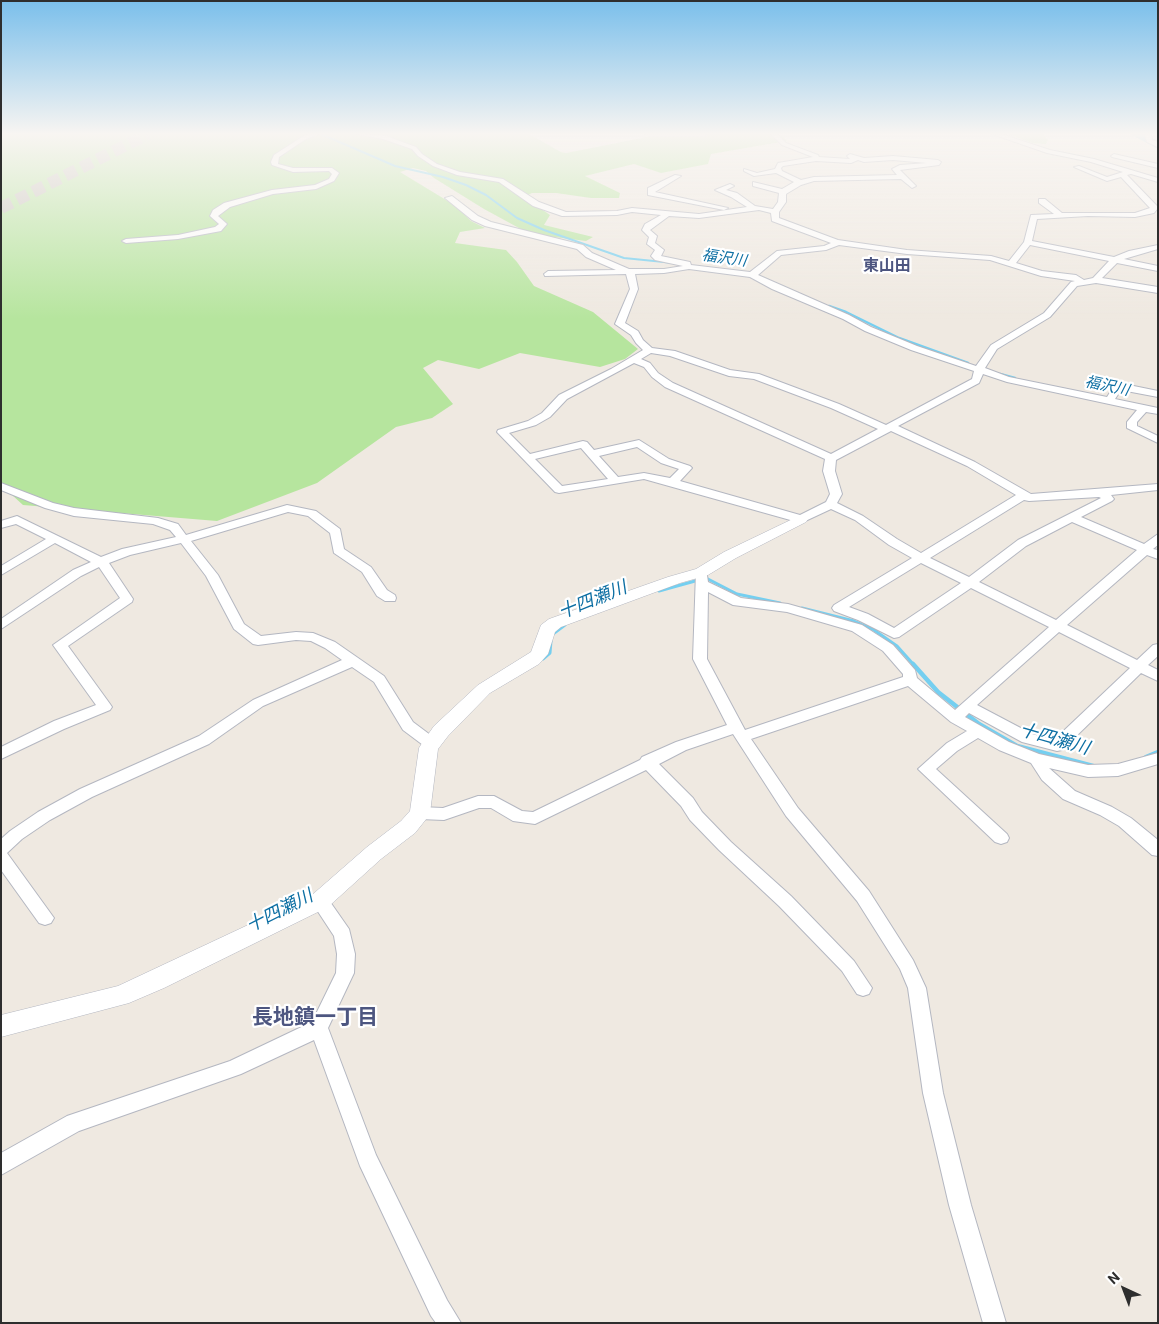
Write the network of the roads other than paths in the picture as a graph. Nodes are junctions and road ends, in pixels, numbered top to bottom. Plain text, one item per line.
1 (259, 196) edge
2 (524, 196) edge
3 (668, 196) edge
4 (735, 196) edge
5 (782, 196) edge
6 (1144, 196) edge
7 (449, 198) dead end
8 (1042, 201) dead end
9 (756, 208) junction
10 (1154, 211) edge
11 (775, 212) junction
12 (666, 214) junction
13 (1060, 215) junction
14 (126, 241) dead end
15 (838, 242) junction
16 (1028, 242) junction
17 (1158, 248) edge
18 (1115, 260) junction
19 (1011, 264) junction
20 (689, 267) junction
21 (1158, 269) edge
22 (630, 273) junction
23 (548, 274) dead end
24 (752, 275) junction
25 (1096, 280) junction
26 (1082, 282) junction
27 (1158, 290) edge
28 (649, 350) junction
29 (634, 359) junction
30 (980, 370) junction
31 (1158, 394) edge
32 (1109, 401) junction
33 (1144, 408) junction
34 (1158, 411) edge
35 (889, 428) junction
36 (1158, 440) edge
37 (592, 454) junction
38 (527, 458) junction
39 (831, 458) junction
40 (616, 481) junction
41 (672, 482) junction
42 (1, 486) edge
43 (1158, 487) edge
44 (1102, 493) junction
45 (1024, 495) junction
46 (831, 504) junction
47 (1070, 518) junction
48 (801, 519) junction
49 (1, 525) edge
50 (183, 538) junction
51 (1158, 538) edge
52 (54, 539) junction
53 (1145, 550) junction
54 (1158, 555) edge
55 (921, 558) junction
56 (100, 562) junction
57 (1, 571) edge
58 (702, 578) junction
59 (971, 582) junction
60 (390, 598) dead end
61 (1, 625) edge
62 (1057, 626) junction
63 (888, 640) junction
64 (1158, 648) edge
65 (352, 661) junction
66 (1139, 667) junction
67 (1158, 676) edge
68 (910, 680) junction
69 (967, 706) junction
70 (956, 718) junction
71 (978, 731) junction
72 (739, 732) junction
73 (432, 744) junction
74 (1, 754) edge
75 (1158, 758) edge
76 (1036, 759) junction
77 (647, 762) junction
78 (420, 813) junction
79 (1001, 838) dead end
80 (1, 849) edge
81 (1158, 850) edge
82 (1, 857) edge
83 (320, 901) junction
84 (45, 918) dead end
85 (863, 988) dead end
86 (1, 1026) edge
87 (319, 1028) junction
88 (1, 1166) edge
89 (450, 1323) edge
90 (995, 1323) edge

1 - 14 street
2 - 12 street
3 - 9 street
4 - 9 street
5 - 11 street
6 - 10 street
7 - 22 street
8 - 13 street
9 - 11 street
9 - 12 street
10 - 13 street
11 - 15 street
12 - 20 street
13 - 16 street
15 - 19 street
15 - 24 street
16 - 18 street
16 - 19 street
17 - 18 street
18 - 21 street
18 - 25 street
19 - 26 street
20 - 22 street
20 - 24 street
22 - 23 street
22 - 28 street
24 - 30 street
25 - 26 street
25 - 27 street
26 - 30 street
28 - 29 street
28 - 35 street
29 - 38 street
29 - 39 street
30 - 32 street
30 - 35 street
31 - 32 street
32 - 33 street
33 - 34 street
33 - 36 street
35 - 39 street
35 - 45 street
37 - 38 street
37 - 40 street
37 - 41 street
38 - 40 street
39 - 46 street
40 - 41 street
41 - 48 street
42 - 50 street
43 - 44 street
44 - 45 street
44 - 47 street
45 - 55 street
46 - 48 street
46 - 55 street
47 - 53 street
47 - 59 street
48 - 58 street
49 - 52 street
50 - 56 street
50 - 60 street
50 - 65 street
51 - 53 street
52 - 56 street
52 - 57 street
53 - 54 street
53 - 62 street
55 - 59 street
55 - 63 street
56 - 61 street
56 - 74 street
58 - 63 street
58 - 72 street
58 - 73 street
59 - 62 street
59 - 63 street
62 - 66 street
62 - 69 street
63 - 68 street
64 - 66 street
65 - 73 street
65 - 80 street
66 - 67 street
66 - 69 street
68 - 70 street
68 - 72 street
69 - 70 street
70 - 71 street
71 - 76 street
71 - 79 street
72 - 77 street
72 - 90 street
73 - 78 street
75 - 76 street
76 - 81 street
77 - 78 street
77 - 85 street
78 - 83 street
82 - 84 street
83 - 86 street
83 - 87 street
87 - 88 street
87 - 89 street

